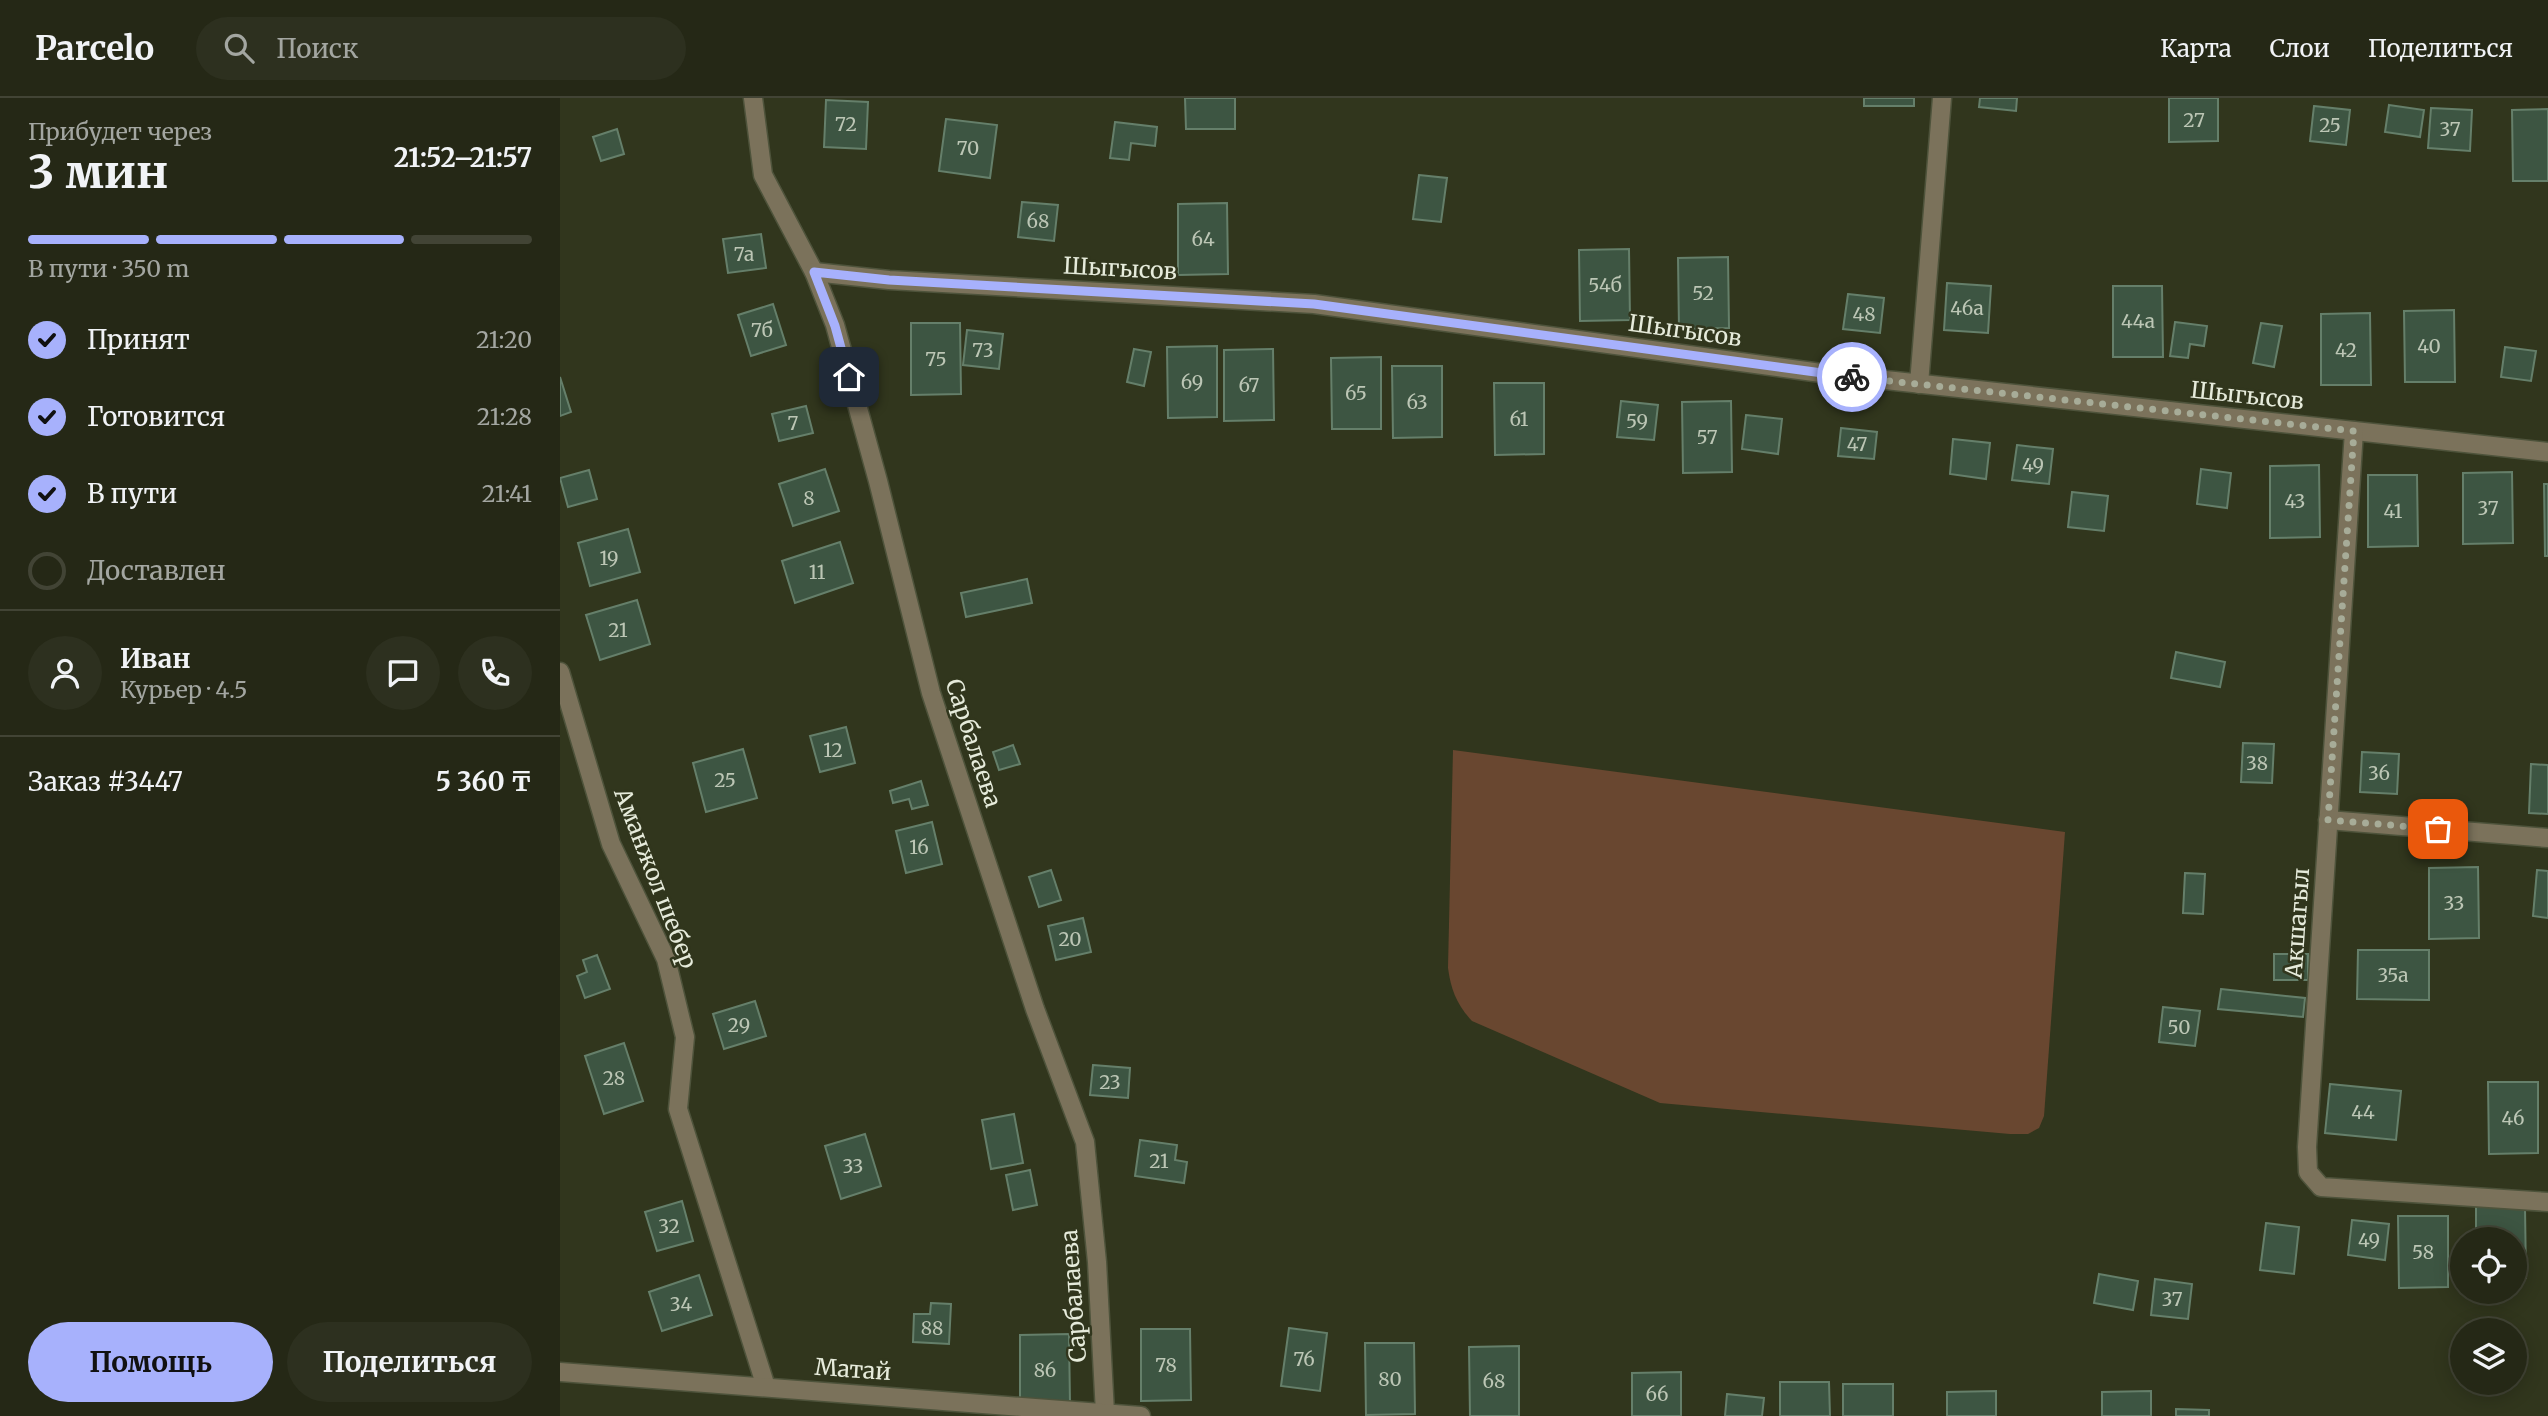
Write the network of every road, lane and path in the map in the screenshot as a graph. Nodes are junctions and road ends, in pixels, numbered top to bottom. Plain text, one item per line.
1 (753, 98) edge
2 (1942, 98) edge
3 (814, 272) junction
4 (1919, 384) junction
5 (2354, 431) junction
6 (2548, 452) edge
7 (560, 671) edge
8 (2328, 820) junction
9 (2548, 838) edge
10 (2548, 1202) edge
11 (560, 1372) edge
12 (766, 1387) junction
13 (1105, 1413) junction
14 (1142, 1416) edge

1 - 3 street, Сарбалаева
2 - 4 street
3 - 4 street, Шыгысов
3 - 13 street, Сарбалаева
4 - 5 street, Шыгысов
5 - 6 street, Шыгысов
5 - 8 street, Акшагыл
7 - 12 street, Аманжол шебер
8 - 9 street
8 - 10 street, Акшагыл
11 - 12 street, Матай
12 - 13 street, Матай
13 - 14 street, Матай

